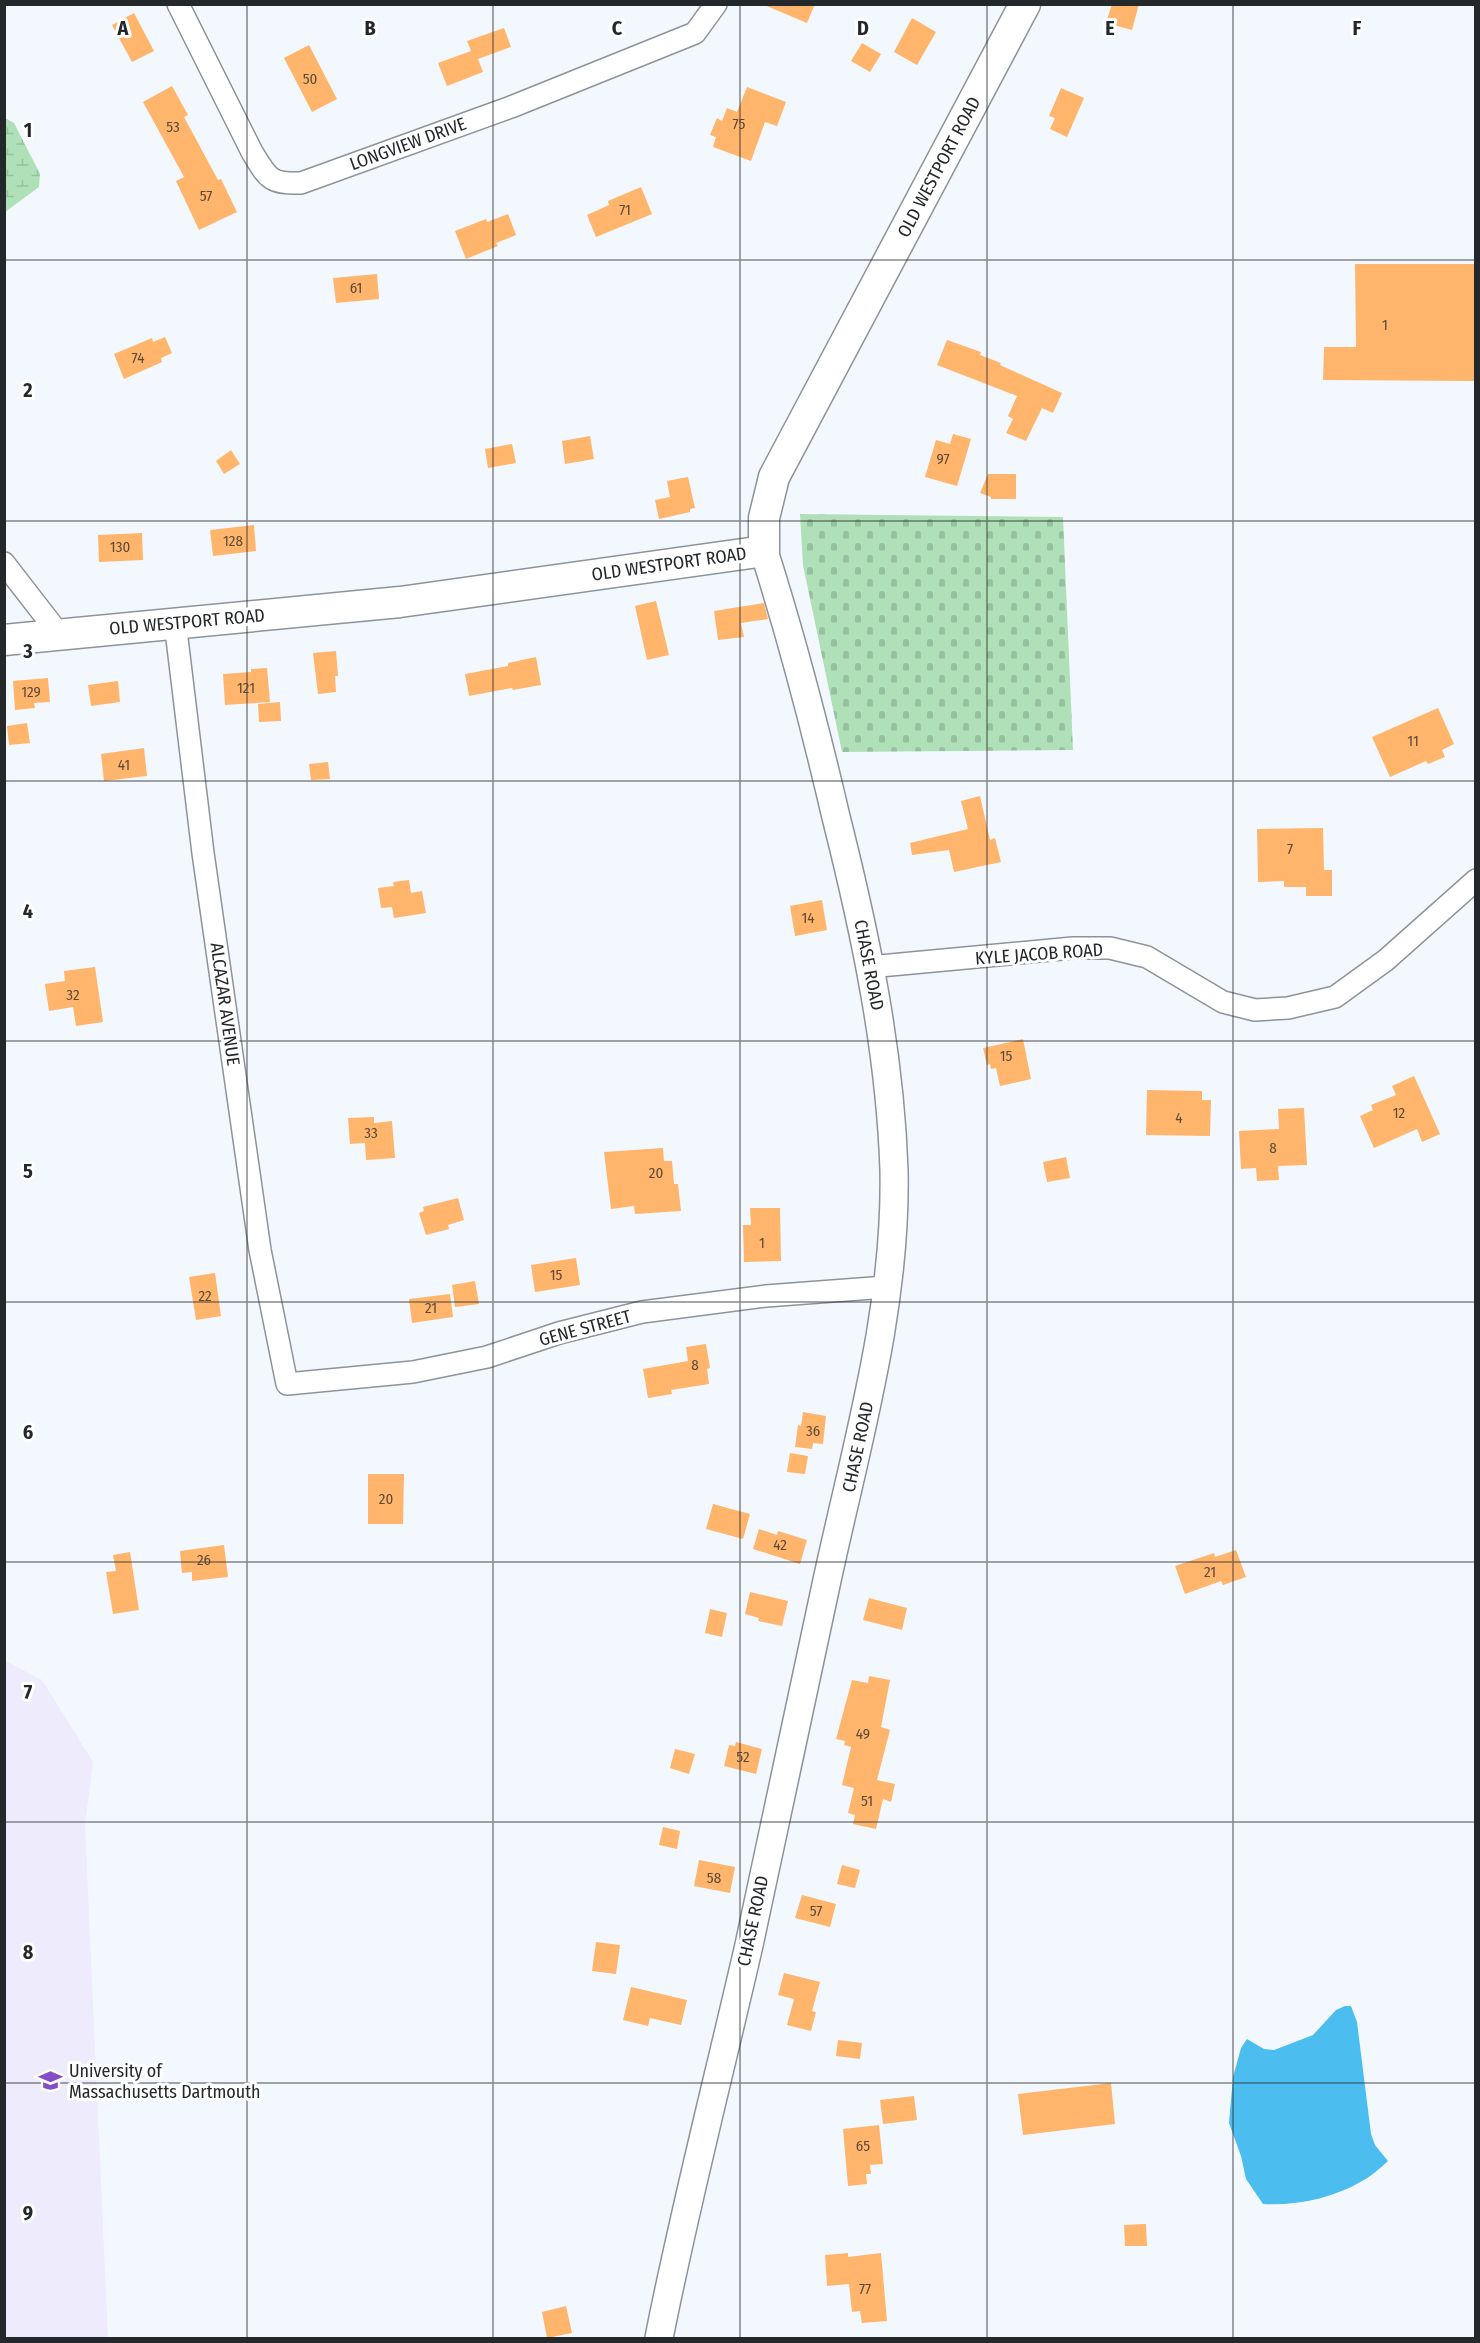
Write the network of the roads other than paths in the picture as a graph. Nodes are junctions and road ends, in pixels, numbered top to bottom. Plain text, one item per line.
1 (178, 4) edge
2 (716, 4) edge
3 (1025, 4) edge
4 (764, 551) junction
5 (4, 563) edge
6 (175, 622) junction
7 (59, 634) junction
8 (4, 640) edge
9 (1476, 880) edge
10 (869, 967) junction
11 (886, 1287) junction
12 (287, 1384) joint
13 (659, 2338) edge

1 - 2 street, LONGVIEW DRIVE
3 - 4 main road, OLD WESTPORT ROAD
4 - 6 main road, OLD WESTPORT ROAD
4 - 10 street, CHASE ROAD
5 - 7 street
6 - 7 main road, OLD WESTPORT ROAD
6 - 12 street, ALCAZAR AVENUE
7 - 8 main road, OLD WESTPORT ROAD
9 - 10 street, KYLE JACOB ROAD
10 - 11 street, CHASE ROAD
11 - 12 street, GENE STREET
11 - 13 street, CHASE ROAD

